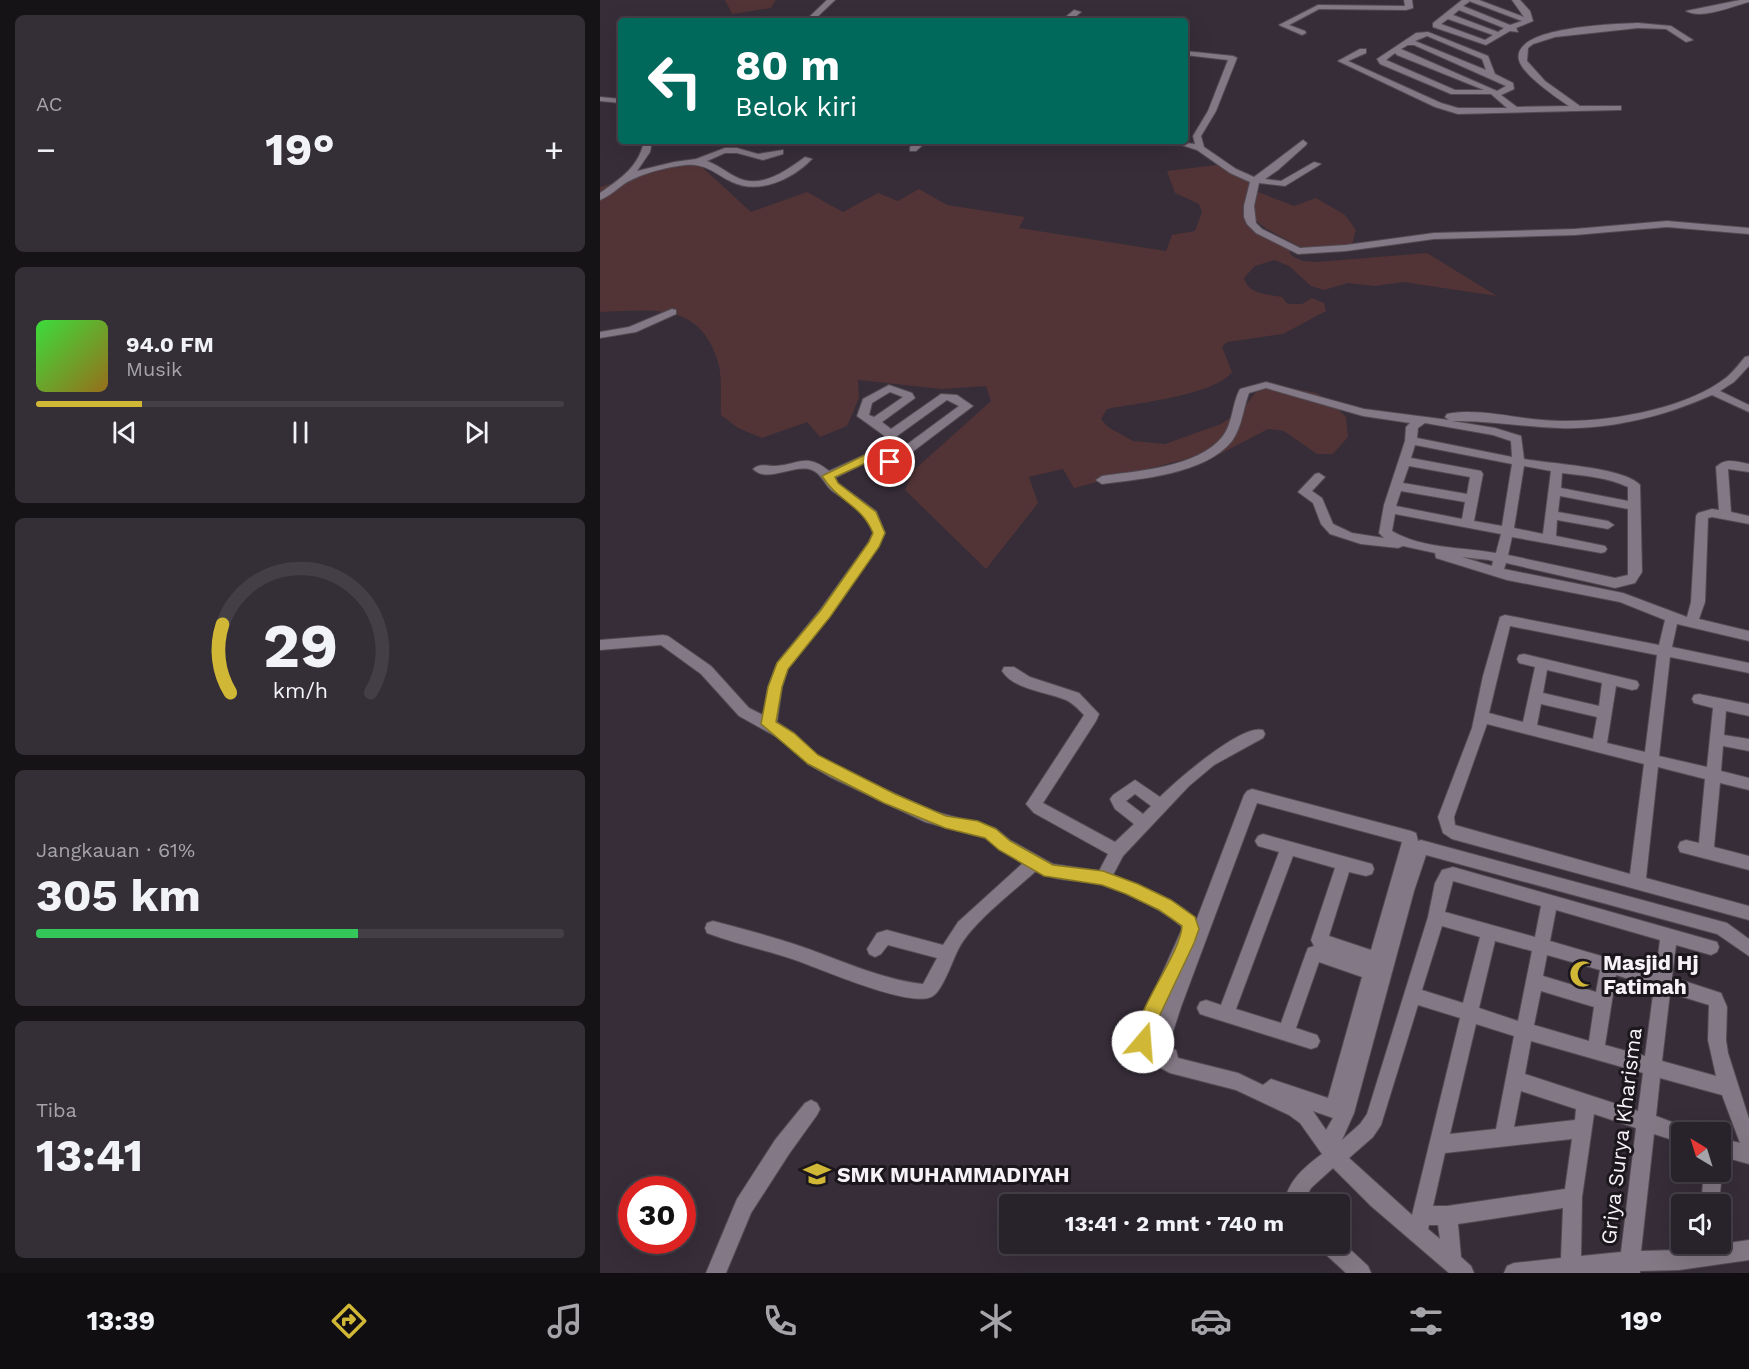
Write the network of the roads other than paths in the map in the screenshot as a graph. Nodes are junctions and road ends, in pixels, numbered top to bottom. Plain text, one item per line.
1 (831, 0) edge
2 (1330, 0) edge
3 (1408, 0) edge
4 (1466, 0) edge
5 (1472, 0) edge
6 (1516, 0) edge
7 (1749, 0) edge
8 (1736, 3) junction
9 (1318, 7) junction
10 (1458, 7) junction
11 (1747, 10) dead end
12 (1690, 11) dead end
13 (1077, 12) dead end
14 (1446, 15) junction
15 (812, 18) edge
16 (1069, 18) edge
17 (1529, 21) junction
18 (1509, 28) junction
19 (1302, 33) dead end
20 (1499, 35) junction
21 (1537, 39) junction
22 (1689, 40) dead end
23 (1406, 43) junction
24 (1396, 49) junction
25 (1362, 51) dead end
26 (1188, 53) edge
27 (1492, 76) junction
28 (1495, 93) junction
29 (600, 99) edge
30 (618, 101) edge
31 (1618, 108) dead end
32 (1578, 109) junction
33 (1516, 111) junction
34 (1303, 143) dead end
35 (647, 144) edge
36 (919, 144) edge
37 (1171, 144) edge
38 (1184, 144) edge
39 (1200, 148) junction
40 (913, 149) dead end
41 (780, 152) dead end
42 (1169, 153) dead end
43 (808, 159) dead end
44 (698, 162) junction
45 (1317, 164) dead end
46 (629, 177) junction
47 (1256, 181) junction
48 (600, 197) edge
49 (1749, 231) edge
50 (672, 312) dead end
51 (600, 335) edge
52 (1749, 359) edge
53 (1712, 391) junction
54 (1749, 409) edge
55 (1424, 419) junction
56 (874, 422) dead end
57 (891, 435) junction
58 (1411, 441) junction
59 (899, 456) junction
60 (1404, 461) junction
61 (1520, 462) junction
62 (1557, 468) junction
63 (1749, 468) edge
64 (759, 469) dead end
65 (828, 476) junction
66 (1319, 477) dead end
67 (1102, 480) dead end
68 (1396, 486) junction
69 (1554, 491) junction
70 (1472, 499) junction
71 (1319, 502) junction
72 (1634, 506) junction
73 (1389, 509) junction
74 (1307, 512) dead end
75 (1552, 515) junction
76 (1725, 515) junction
77 (1749, 520) edge
78 (1467, 523) junction
79 (1608, 525) dead end
80 (1507, 530) junction
81 (1549, 538) junction
82 (1601, 549) dead end
83 (1499, 565) junction
84 (1672, 618) junction
85 (1692, 622) junction
86 (1749, 636) edge
87 (600, 645) edge
88 (1664, 651) junction
89 (1524, 659) dead end
90 (1546, 664) junction
91 (1749, 668) edge
92 (1008, 671) dead end
93 (1611, 680) junction
94 (1632, 685) dead end
95 (1535, 697) junction
96 (1699, 699) dead end
97 (1720, 704) junction
98 (1749, 710) edge
99 (1605, 713) junction
100 (1481, 717) junction
101 (769, 724) junction
102 (1528, 729) junction
103 (1258, 734) dead end
104 (1717, 739) junction
105 (1749, 746) edge
106 (1599, 747) junction
107 (1651, 761) junction
108 (1715, 776) junction
109 (1749, 784) edge
110 (1160, 805) junction
111 (1143, 822) junction
112 (1263, 841) dead end
113 (1686, 847) dead end
114 (1288, 848) junction
115 (1117, 851) junction
116 (1706, 851) junction
117 (1034, 863) junction
118 (1749, 863) edge
119 (1344, 864) junction
120 (1366, 869) dead end
121 (1103, 878) junction
122 (1637, 883) junction
123 (1550, 900) junction
124 (1749, 913) edge
125 (1436, 917) junction
126 (713, 928) dead end
127 (1489, 932) junction
128 (1669, 934) junction
129 (1317, 946) junction
130 (1541, 946) junction
131 (1711, 947) dead end
132 (1749, 948) edge
133 (875, 949) dead end
134 (946, 953) junction
135 (1609, 965) junction
136 (1374, 966) junction
137 (1534, 981) junction
138 (1664, 982) junction
139 (1413, 995) junction
140 (1603, 1002) junction
141 (1206, 1008) dead end
142 (1226, 1014) junction
143 (1470, 1014) junction
144 (1524, 1031) junction
145 (1286, 1033) junction
146 (1311, 1041) dead end
147 (1596, 1050) junction
148 (1652, 1067) junction
149 (1516, 1080) junction
150 (1728, 1088) junction
151 (1586, 1105) junction
152 (811, 1109) dead end
153 (1646, 1122) junction
154 (1584, 1128) junction
155 (1671, 1130) edge
156 (1503, 1138) junction
157 (1749, 1143) edge
158 (1437, 1145) junction
159 (1330, 1150) junction
160 (1731, 1150) edge
161 (1749, 1155) edge
162 (1295, 1194) edge
163 (1573, 1197) junction
164 (1447, 1216) junction
165 (1419, 1224) junction
166 (1731, 1250) edge
167 (1749, 1250) edge
168 (1340, 1254) edge
169 (1693, 1254) edge
170 (1571, 1266) junction
171 (1630, 1267) edge
172 (1458, 1268) edge
173 (716, 1273) edge
174 (1361, 1273) edge
175 (1514, 1273) edge

1 - 15 street
2 - 9 street
3 - 9 street
4 - 10 street
5 - 17 street
6 - 17 street
7 - 8 street
8 - 11 street
8 - 12 street
9 - 19 street
10 - 14 street
10 - 18 street
13 - 16 street
14 - 20 street
14 - 20 street
17 - 18 street
18 - 20 street
18 - 21 street
21 - 22 street
21 - 32 street
23 - 24 street
23 - 27 street
23 - 27 street
24 - 28 street
24 - 28 street
25 - 33 street
26 - 39 street
27 - 28 street
28 - 33 street
29 - 30 street
31 - 32 street
32 - 33 street
34 - 47 street
35 - 46 street
36 - 40 street
37 - 42 street
38 - 39 street
39 - 47 street
41 - 44 street
43 - 44 street
44 - 46 street
45 - 47 street
46 - 48 street
47 - 49 street
50 - 51 street
52 - 53 street
53 - 54 street
53 - 55 street
55 - 58 street
55 - 61 street
55 - 67 street
56 - 57 street
57 - 59 street
57 - 59 street
58 - 60 street
58 - 61 street
59 - 65 street
60 - 68 street
60 - 70 street
61 - 62 street
61 - 80 street
62 - 69 street
62 - 72 street
63 - 76 street
64 - 65 street
65 - 101 street
66 - 71 street
68 - 70 street
68 - 73 street
69 - 72 street
69 - 75 street
70 - 78 street
71 - 74 street
71 - 83 street
72 - 83 street
73 - 78 street
73 - 83 street
75 - 79 street
75 - 81 street
76 - 77 street
76 - 85 street
78 - 80 street
80 - 81 street
80 - 83 street
81 - 82 street
83 - 84 street
84 - 85 street
84 - 88 street
85 - 86 street
87 - 101 street
88 - 91 street
88 - 100 street
88 - 107 street
89 - 90 street
90 - 93 street
90 - 95 street
92 - 115 street
93 - 94 street
93 - 99 street
95 - 99 street
95 - 102 street
96 - 97 street
97 - 98 street
97 - 104 street
99 - 106 street
100 - 102 street
100 - 122 street
101 - 117 street
102 - 106 street
103 - 110 street
104 - 105 street
104 - 108 street
106 - 107 street
107 - 108 street
107 - 122 street
108 - 109 street
108 - 116 street
110 - 111 street
110 - 111 street
111 - 115 street
112 - 114 street
113 - 116 street
114 - 119 street
114 - 142 street
115 - 121 street
116 - 118 street
117 - 121 street
117 - 134 street
119 - 120 street
119 - 129 street
121 - 159 street
122 - 124 street
123 - 125 street
123 - 128 street
123 - 130 street
125 - 127 street
125 - 139 street
126 - 134 street
127 - 130 street
127 - 143 street
128 - 131 street
128 - 138 street, Griya Surya Kharisma
129 - 136 street
129 - 145 street
130 - 135 street
130 - 137 street
132 - 136 street
133 - 134 street
135 - 138 street
135 - 140 street
136 - 136 street
136 - 159 street
137 - 140 street
137 - 144 street
138 - 148 street, Griya Surya Kharisma
138 - 150 street
139 - 143 street
139 - 159 street
140 - 147 street
141 - 142 street
142 - 145 street
143 - 144 street
143 - 158 street
144 - 147 street
144 - 149 street
145 - 146 street
147 - 148 street
148 - 150 street
148 - 153 street, Griya Surya Kharisma
149 - 151 street
149 - 156 street
150 - 157 street
151 - 153 street
151 - 154 street
152 - 173 street
153 - 155 street
153 - 171 street, Griya Surya Kharisma
154 - 156 street
154 - 163 street
156 - 158 street
158 - 165 street
159 - 162 street
159 - 165 street
160 - 161 street
163 - 164 street
163 - 170 street
164 - 165 street
164 - 172 street
165 - 172 street
166 - 167 street
168 - 174 street
169 - 171 street
170 - 171 street
170 - 175 street

